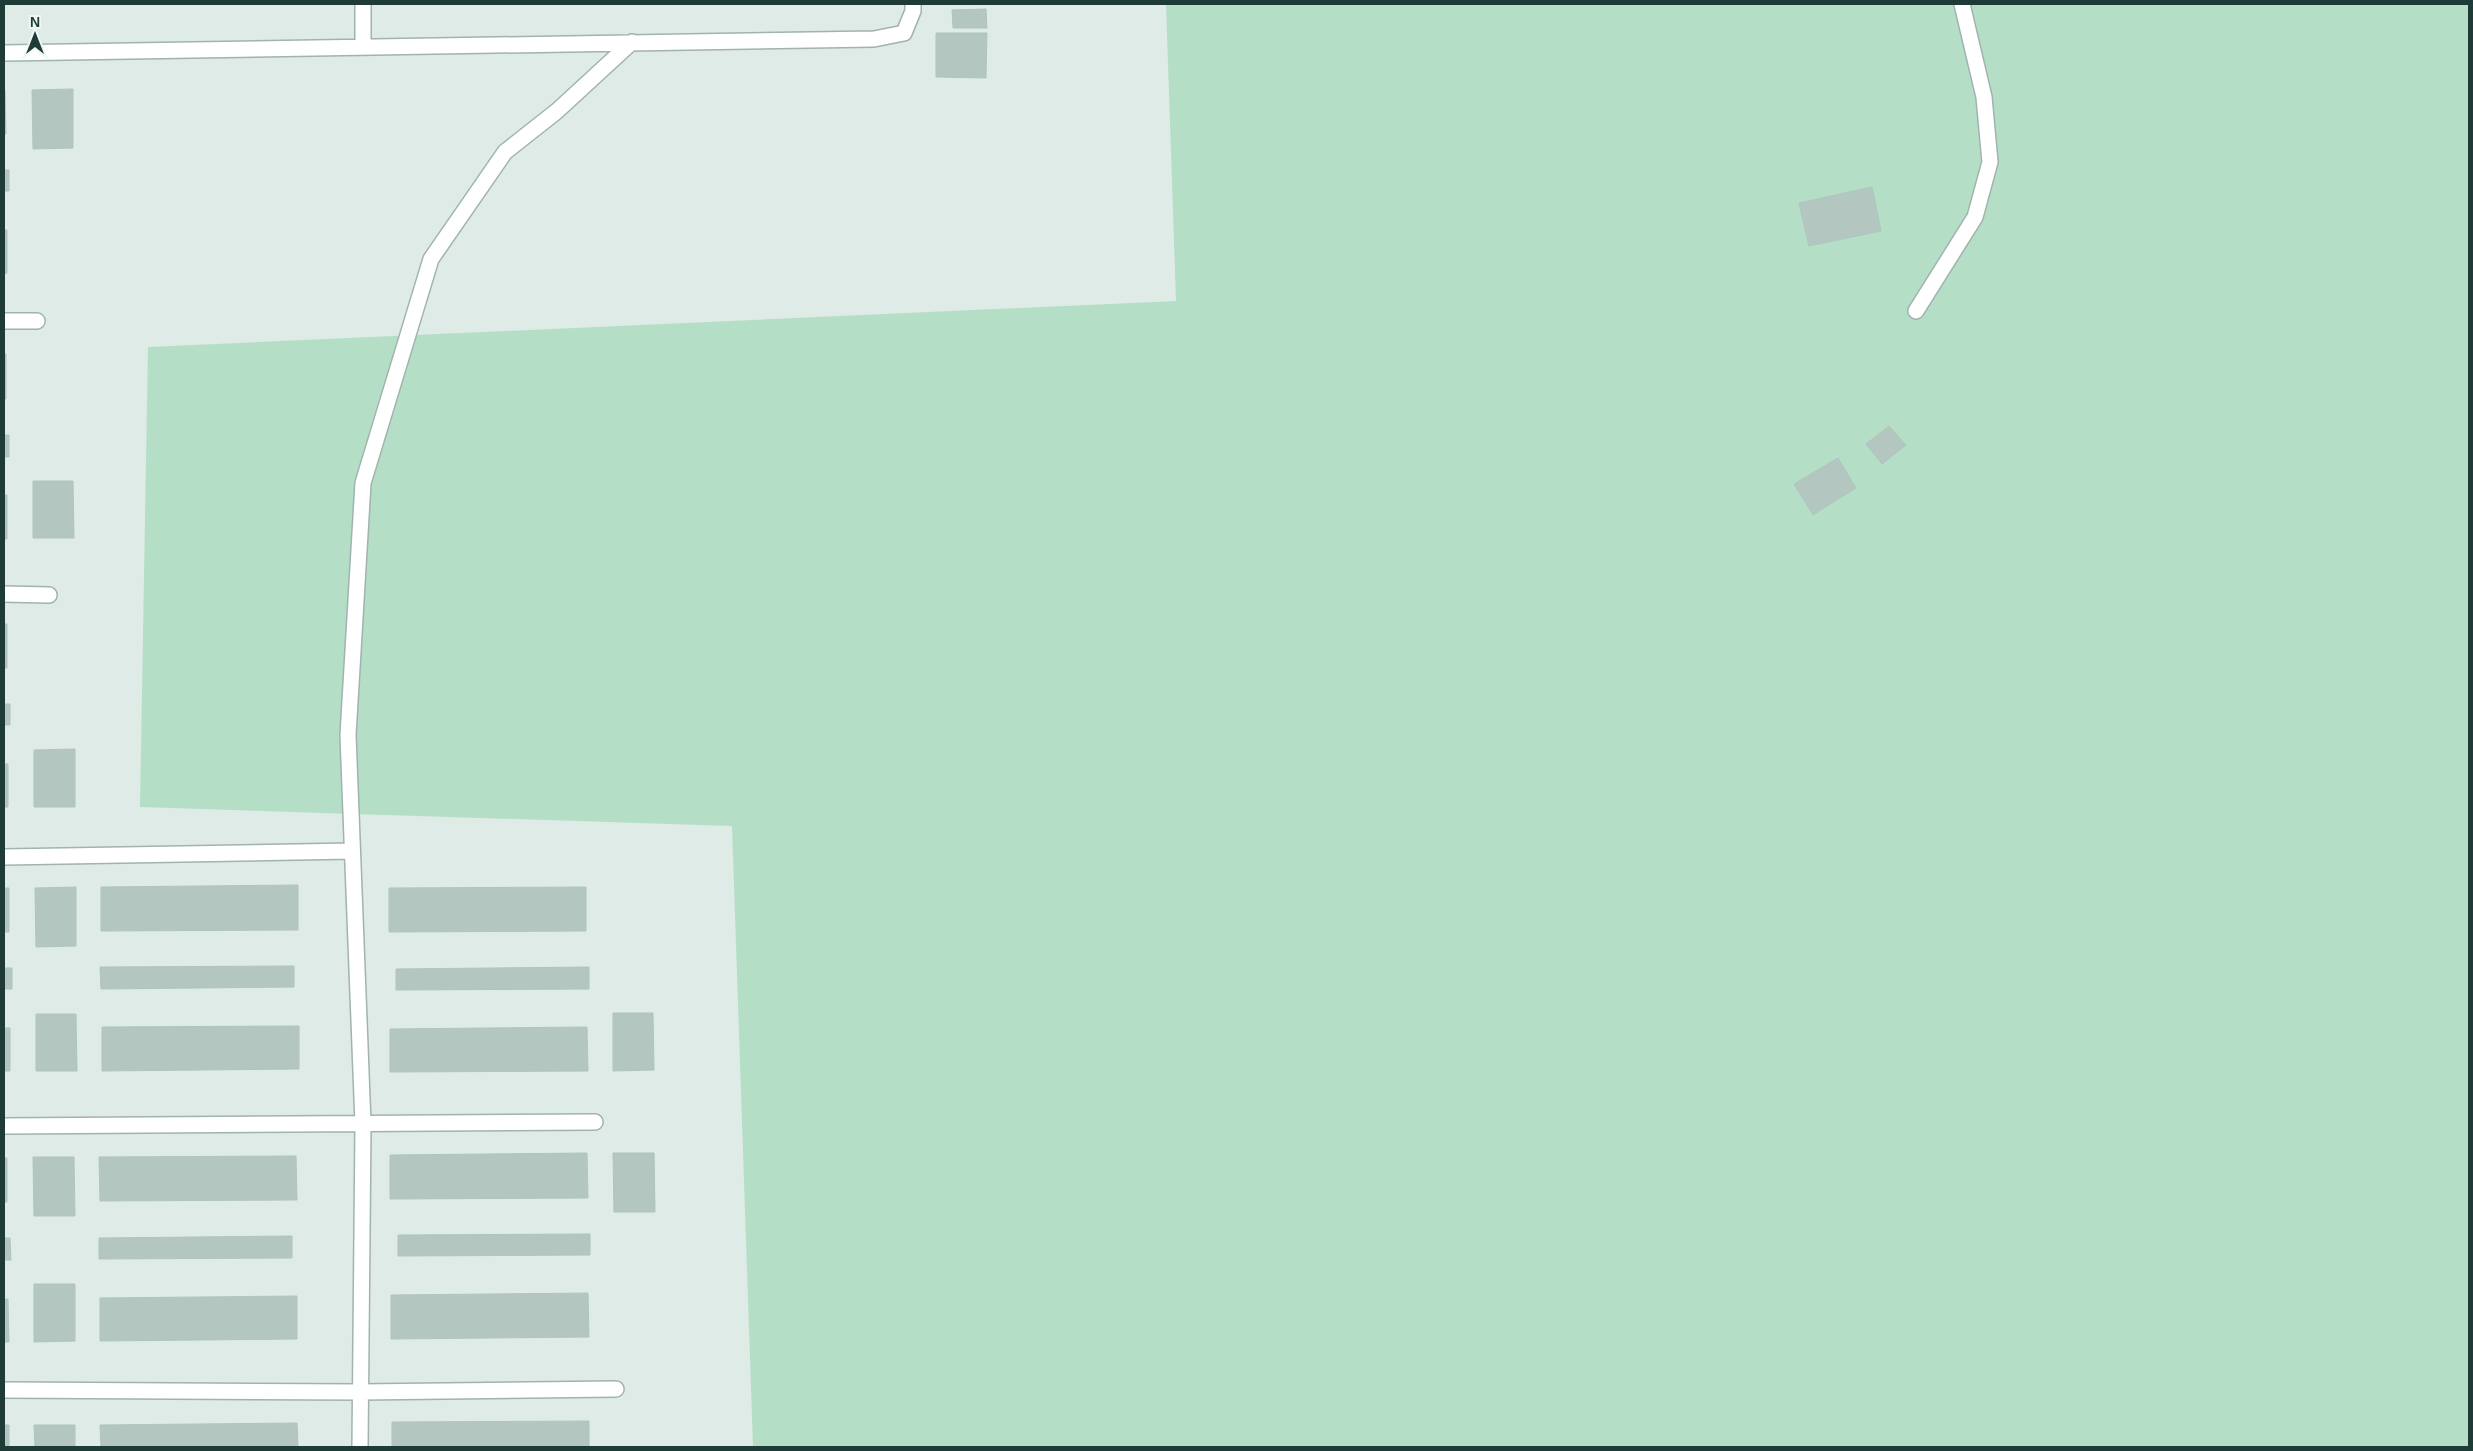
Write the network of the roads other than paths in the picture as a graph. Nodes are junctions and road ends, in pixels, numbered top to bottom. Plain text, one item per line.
1 (363, 4) edge
2 (913, 4) edge
3 (1962, 4) edge
4 (632, 42) junction
5 (363, 46) junction
6 (4, 53) edge
7 (1916, 311) dead end
8 (4, 321) edge
9 (37, 321) dead end
10 (4, 594) edge
11 (49, 595) dead end
12 (352, 851) junction
13 (4, 856) edge
14 (595, 1122) dead end
15 (363, 1124) junction
16 (4, 1126) edge
17 (616, 1388) dead end
18 (4, 1390) edge
19 (360, 1392) junction
20 (360, 1447) edge

1 - 5 street
2 - 4 street
3 - 7 street
4 - 5 street
4 - 12 street
5 - 6 street
8 - 9 street
10 - 11 street
12 - 13 street
12 - 15 street
14 - 15 street
15 - 16 street
15 - 19 street
17 - 19 street
18 - 19 street
19 - 20 street

